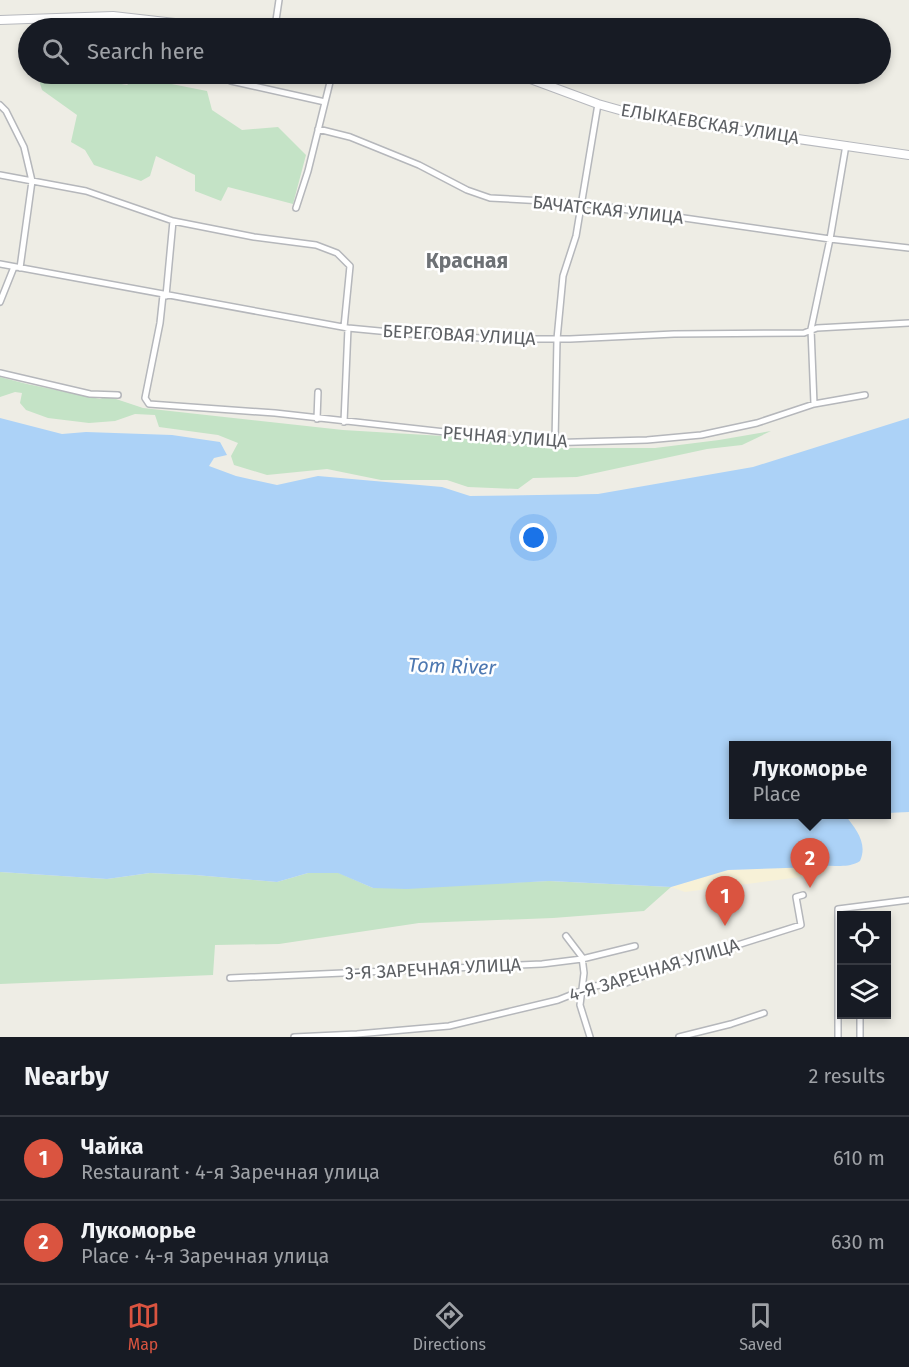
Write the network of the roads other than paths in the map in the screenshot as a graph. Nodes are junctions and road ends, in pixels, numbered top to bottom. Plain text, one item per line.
1 (279, 0) edge
2 (56, 18) edge
3 (131, 18) edge
4 (276, 18) edge
5 (18, 19) edge
6 (0, 20) edge
7 (244, 84) edge
8 (330, 84) edge
9 (544, 84) edge
10 (325, 102) junction
11 (598, 104) junction
12 (0, 105) edge
13 (318, 129) junction
14 (846, 145) junction
15 (909, 155) edge
16 (0, 175) edge
17 (32, 181) junction
18 (580, 203) junction
19 (296, 208) dead end
20 (173, 221) junction
21 (830, 239) junction
22 (909, 248) edge
23 (0, 264) edge
24 (17, 267) junction
25 (164, 295) junction
26 (0, 302) edge
27 (909, 323) edge
28 (346, 327) junction
29 (811, 329) junction
30 (557, 339) junction
31 (0, 373) edge
32 (318, 392) dead end
33 (118, 395) dead end
34 (865, 395) dead end
35 (814, 404) junction
36 (317, 419) junction
37 (344, 422) junction
38 (555, 442) junction
39 (803, 896) dead end
40 (909, 900) edge
41 (860, 907) junction
42 (838, 911) edge
43 (860, 911) edge
44 (566, 936) dead end
45 (635, 946) dead end
46 (582, 959) junction
47 (840, 965) edge
48 (230, 978) dead end
49 (581, 991) junction
50 (764, 1013) dead end
51 (860, 1019) edge
52 (294, 1037) edge
53 (590, 1037) edge
54 (679, 1037) edge
55 (838, 1037) edge
56 (860, 1037) edge

1 - 4 street
2 - 3 street
5 - 6 street
7 - 10 street
8 - 10 street
9 - 11 street, ЕЛЫКАЕВСКАЯ УЛИЦА
10 - 13 street
11 - 14 street, ЕЛЫКАЕВСКАЯ УЛИЦА
11 - 18 street
12 - 17 street
13 - 18 street, БАЧАТСКАЯ УЛИЦА
13 - 19 street
14 - 15 street, ЕЛЫКАЕВСКАЯ УЛИЦА
14 - 21 street
16 - 17 street
17 - 20 street
17 - 24 street
18 - 21 street, БАЧАТСКАЯ УЛИЦА
18 - 30 street
20 - 25 street
20 - 28 street
21 - 22 street, БАЧАТСКАЯ УЛИЦА
21 - 29 street
23 - 24 street, БЕРЕГОВАЯ УЛИЦА
24 - 25 street, БЕРЕГОВАЯ УЛИЦА
24 - 26 street
25 - 28 street, БЕРЕГОВАЯ УЛИЦА
25 - 36 street, РЕЧНАЯ УЛИЦА
27 - 29 street, БЕРЕГОВАЯ УЛИЦА
28 - 30 street, БЕРЕГОВАЯ УЛИЦА
28 - 37 street
29 - 30 street, БЕРЕГОВАЯ УЛИЦА
29 - 35 street
30 - 38 street
31 - 33 street
32 - 36 street
34 - 35 street, РЕЧНАЯ УЛИЦА
35 - 38 street, РЕЧНАЯ УЛИЦА
36 - 37 street, РЕЧНАЯ УЛИЦА
37 - 38 street, РЕЧНАЯ УЛИЦА
39 - 49 street, 4-Я ЗАРЕЧНАЯ УЛИЦА
40 - 41 street
41 - 42 street
41 - 43 street
44 - 46 street
45 - 46 street, 3-Я ЗАРЕЧНАЯ УЛИЦА
46 - 48 street, 3-Я ЗАРЕЧНАЯ УЛИЦА
46 - 49 street
47 - 55 street
49 - 52 street, 4-Я ЗАРЕЧНАЯ УЛИЦА
49 - 53 street
50 - 54 street
51 - 56 street

